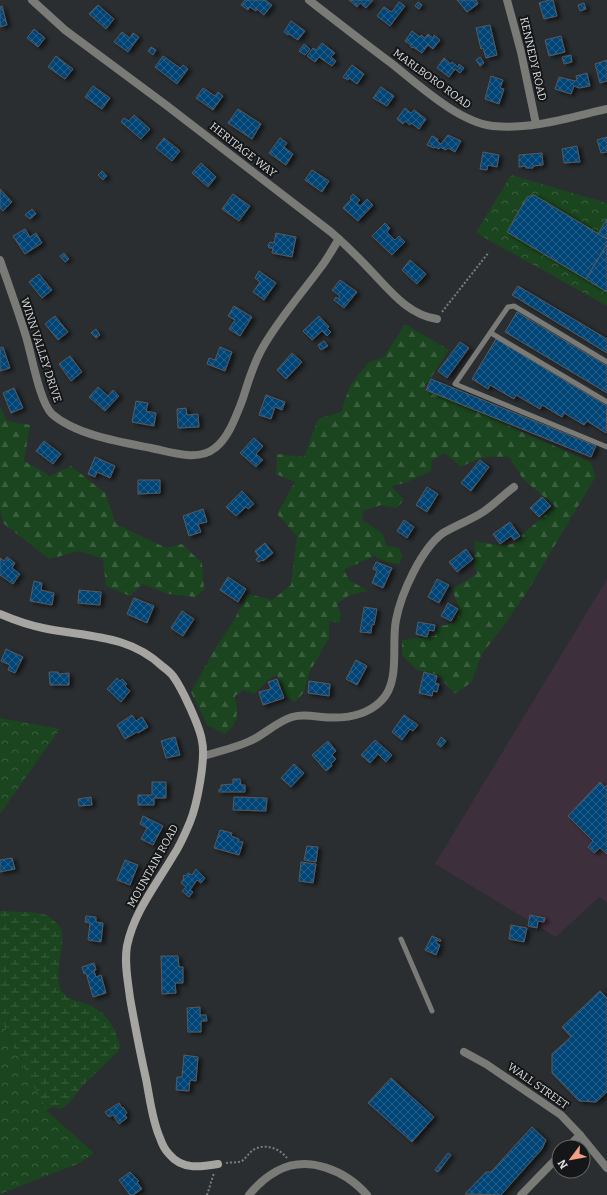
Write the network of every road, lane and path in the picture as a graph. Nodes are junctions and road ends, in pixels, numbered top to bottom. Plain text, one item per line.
1 (32, 0) edge
2 (309, 0) edge
3 (507, 0) edge
4 (607, 109) edge
5 (536, 124) junction
6 (339, 239) junction
7 (489, 252) dead end
8 (0, 260) edge
9 (437, 319) joint
10 (491, 333) junction
11 (607, 362) edge
12 (607, 402) edge
13 (607, 447) edge
14 (514, 487) dead end
15 (0, 614) edge
16 (204, 756) junction
17 (401, 939) dead end
18 (432, 1011) dead end
19 (464, 1052) dead end
20 (580, 1135) junction
21 (576, 1139) edge
22 (218, 1164) junction
23 (551, 1164) edge
24 (292, 1166) junction
25 (607, 1168) edge
26 (207, 1195) edge
27 (249, 1195) edge
28 (367, 1195) edge
29 (521, 1195) edge

1 - 6 street, HERITAGE WAY
2 - 5 street, MARLBORO ROAD
3 - 5 street, KENNEDY ROAD
4 - 5 street, MARLBORO ROAD
6 - 8 street, WINN VALLEY DRIVE
6 - 9 street, HERITAGE WAY
7 - 9 path
10 - 11 lane
10 - 12 lane
10 - 13 lane
14 - 16 street
15 - 16 street, MOUNTAIN ROAD
16 - 22 street, MOUNTAIN ROAD
17 - 18 lane
19 - 20 street, WALL STREET
20 - 21 street
20 - 25 street, WALL STREET
22 - 24 path
22 - 26 path
23 - 29 street
24 - 27 street
24 - 28 street

